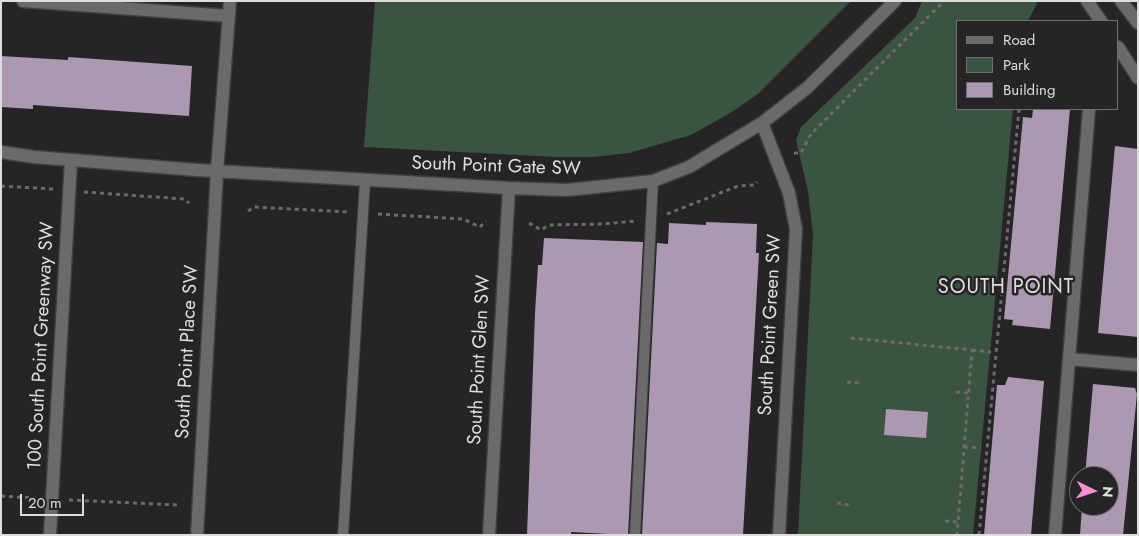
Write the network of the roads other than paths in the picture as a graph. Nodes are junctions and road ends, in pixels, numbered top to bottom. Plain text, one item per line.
1 (22, 1) edge
2 (230, 1) edge
3 (895, 1) edge
4 (1088, 1) edge
5 (1121, 1) edge
6 (228, 16) junction
7 (1100, 20) edge
8 (1138, 23) edge
9 (1119, 50) edge
10 (1138, 78) edge
11 (1089, 110) edge
12 (762, 123) junction
13 (1, 152) edge
14 (34, 157) junction
15 (1, 158) edge
16 (71, 160) junction
17 (216, 171) junction
18 (365, 181) junction
19 (653, 181) junction
20 (509, 188) junction
21 (1069, 359) junction
22 (1138, 365) edge
23 (50, 535) edge
24 (197, 535) edge
25 (343, 535) edge
26 (489, 535) edge
27 (635, 535) edge
28 (779, 535) edge
29 (1054, 535) edge

1 - 6 street
2 - 6 street, South Point Place SW
3 - 12 street, South Point Gate SW
4 - 7 street
5 - 8 street
6 - 17 street, South Point Place SW
9 - 10 street
11 - 21 street
12 - 19 street, South Point Gate SW
12 - 28 street, South Point Green SW
13 - 14 street, South Point Gate SW
14 - 15 street, South Point Gate SW
14 - 16 street, South Point Gate SW
16 - 17 street, South Point Gate SW
16 - 23 street, 100 South Point Greenway SW
17 - 18 street, South Point Gate SW
17 - 24 street, South Point Place SW
18 - 20 street, South Point Gate SW
18 - 25 lane
19 - 20 street, South Point Gate SW
19 - 27 lane
20 - 26 street, South Point Glen SW
21 - 22 street
21 - 29 street

